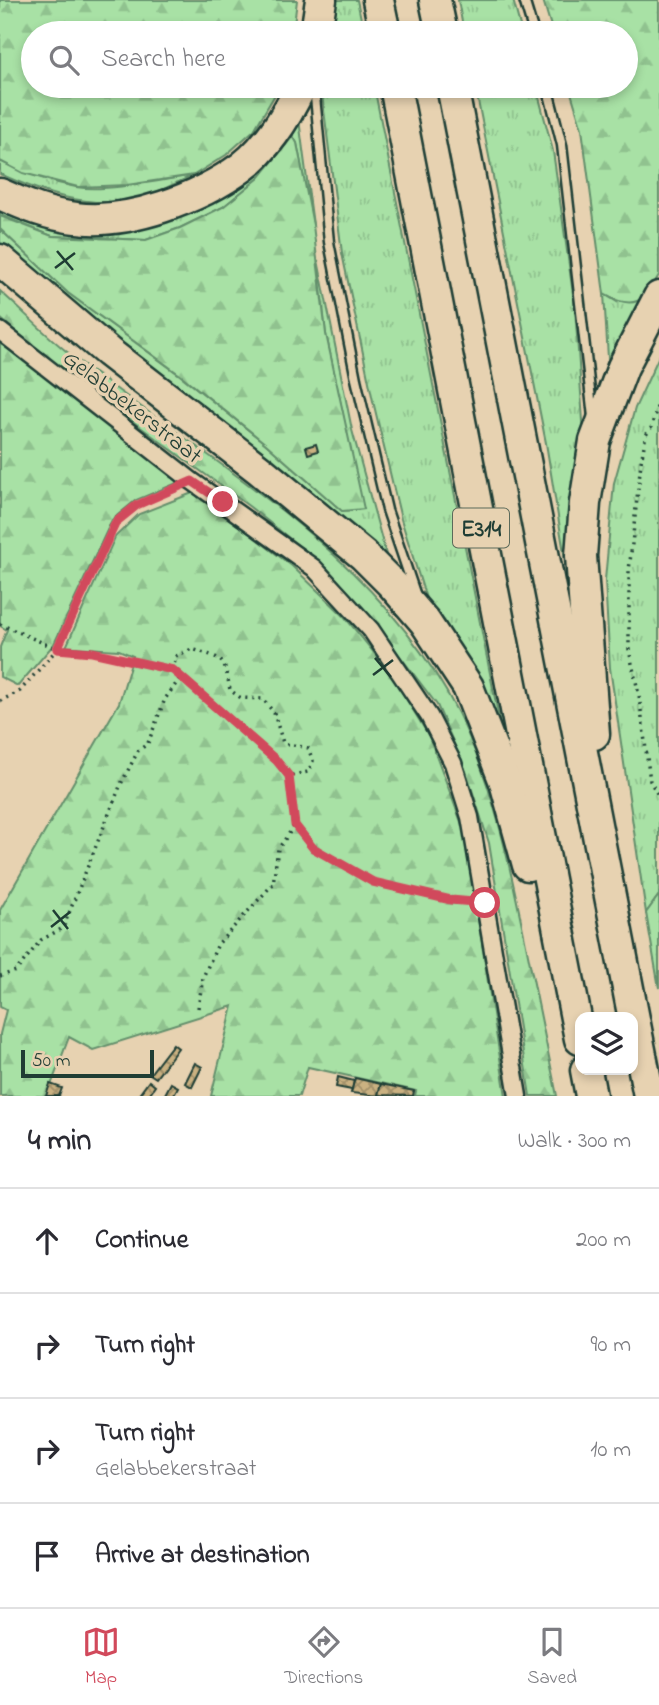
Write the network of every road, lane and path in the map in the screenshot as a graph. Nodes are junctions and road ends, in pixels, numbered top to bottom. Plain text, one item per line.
1 (321, 0) edge
2 (378, 0) edge
3 (435, 0) edge
4 (524, 0) edge
5 (318, 21) edge
6 (382, 21) edge
7 (439, 21) edge
8 (530, 21) edge
9 (295, 98) edge
10 (315, 98) edge
11 (397, 98) edge
12 (454, 98) edge
13 (550, 98) edge
14 (0, 194) edge
15 (0, 260) edge
16 (659, 297) edge
17 (0, 331) edge
18 (659, 400) edge
19 (595, 441) junction
20 (192, 481) junction
21 (425, 622) junction
22 (0, 624) edge
23 (57, 649) junction
24 (173, 670) junction
25 (181, 677) junction
26 (0, 701) edge
27 (289, 776) junction
28 (590, 790) junction
29 (659, 797) edge
30 (295, 825) junction
31 (485, 903) junction
32 (567, 971) junction
33 (0, 976) edge
34 (198, 1008) dead end
35 (575, 1013) edge
36 (587, 1075) edge
37 (518, 1096) edge
38 (592, 1096) edge
39 (649, 1096) edge

1 - 5 highway
2 - 6 highway
3 - 7 highway
4 - 8 lane
9 - 14 highway
10 - 21 lane
11 - 32 highway, E314
12 - 28 highway, E314
13 - 19 lane
15 - 21 highway
16 - 19 highway
17 - 20 street, Gelabbekerstraat
18 - 29 path
19 - 28 highway
20 - 23 path
20 - 31 street, Gelabbekerstraat
21 - 32 highway
22 - 23 path
23 - 24 path
23 - 26 path
24 - 25 path
24 - 27 path
25 - 27 path
25 - 33 path
27 - 30 path
28 - 39 highway, E314
30 - 31 path
30 - 34 path
31 - 37 street, Gelabbekerstraat
32 - 35 highway, E314
36 - 38 highway

